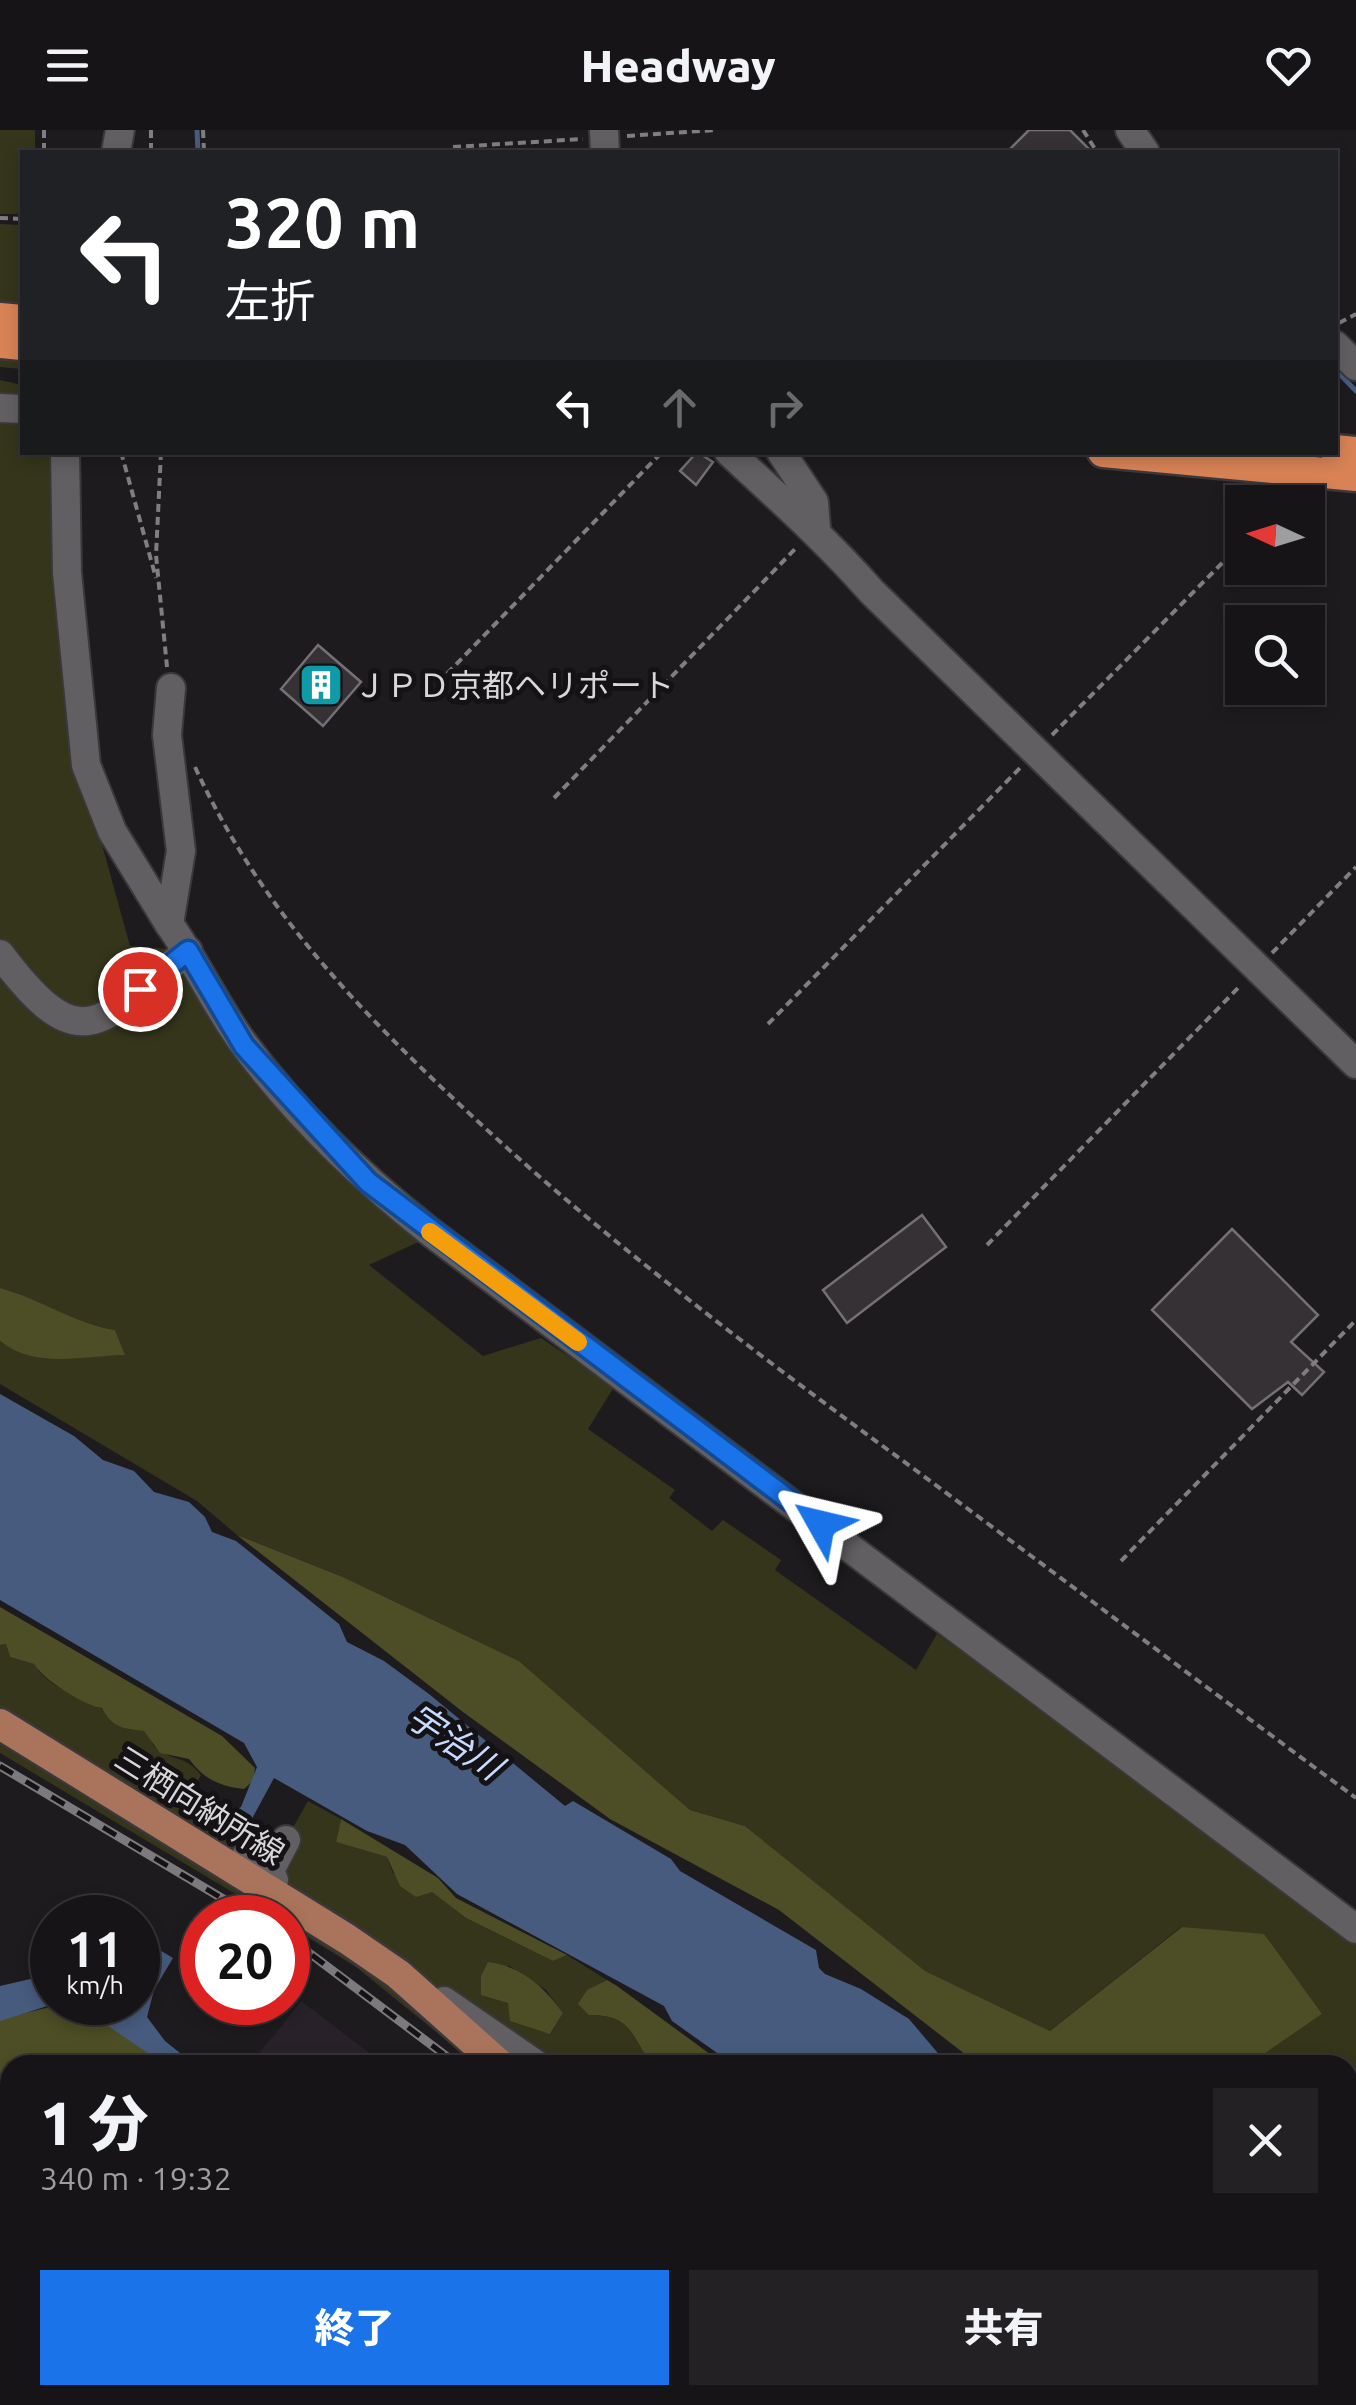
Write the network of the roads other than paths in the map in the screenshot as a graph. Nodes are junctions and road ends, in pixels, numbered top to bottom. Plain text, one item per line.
1 (65, 455) edge
2 (732, 455) edge
3 (1136, 455) edge
4 (794, 460) edge
5 (1356, 476) edge
6 (816, 528) junction
7 (170, 688) road end
8 (170, 924) junction
9 (188, 951) junction
10 (0, 954) edge
11 (1356, 1064) edge
12 (0, 1724) edge
13 (286, 1840) dead end
14 (1356, 1929) edge
15 (489, 2055) edge
16 (523, 2055) edge

1 - 8 street
2 - 6 street
3 - 5 highway
4 - 6 street
6 - 11 street
7 - 8 street
8 - 9 street
9 - 10 street
9 - 14 street
12 - 15 main road, 三栖向納所線
13 - 16 street

